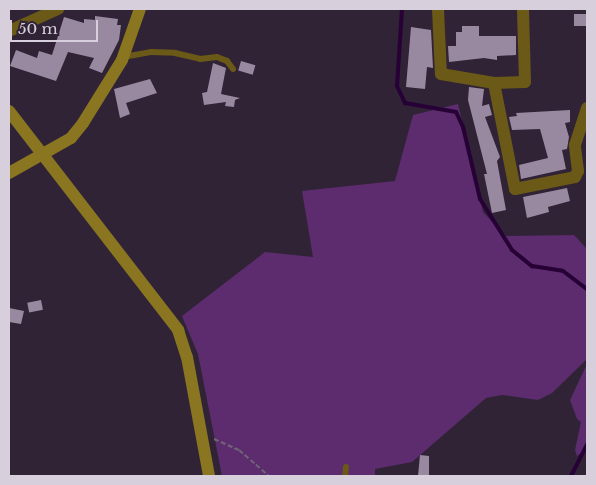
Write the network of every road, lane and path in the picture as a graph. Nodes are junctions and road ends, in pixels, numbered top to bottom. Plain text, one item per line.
1 (58, 9) edge
2 (140, 9) edge
3 (438, 9) edge
4 (523, 9) edge
5 (9, 31) edge
6 (123, 57) junction
7 (233, 69) dead end
8 (494, 83) junction
9 (587, 108) edge
10 (9, 111) edge
11 (42, 157) junction
12 (9, 173) edge
13 (201, 433) junction
14 (346, 467) dead end
15 (209, 476) edge
16 (269, 476) edge
17 (345, 476) edge

1 - 5 street
2 - 6 street
3 - 8 street
4 - 8 street
6 - 7 lane
6 - 11 street
8 - 9 street
10 - 11 street
11 - 12 street
11 - 13 street
13 - 15 street
13 - 16 path
14 - 17 lane

